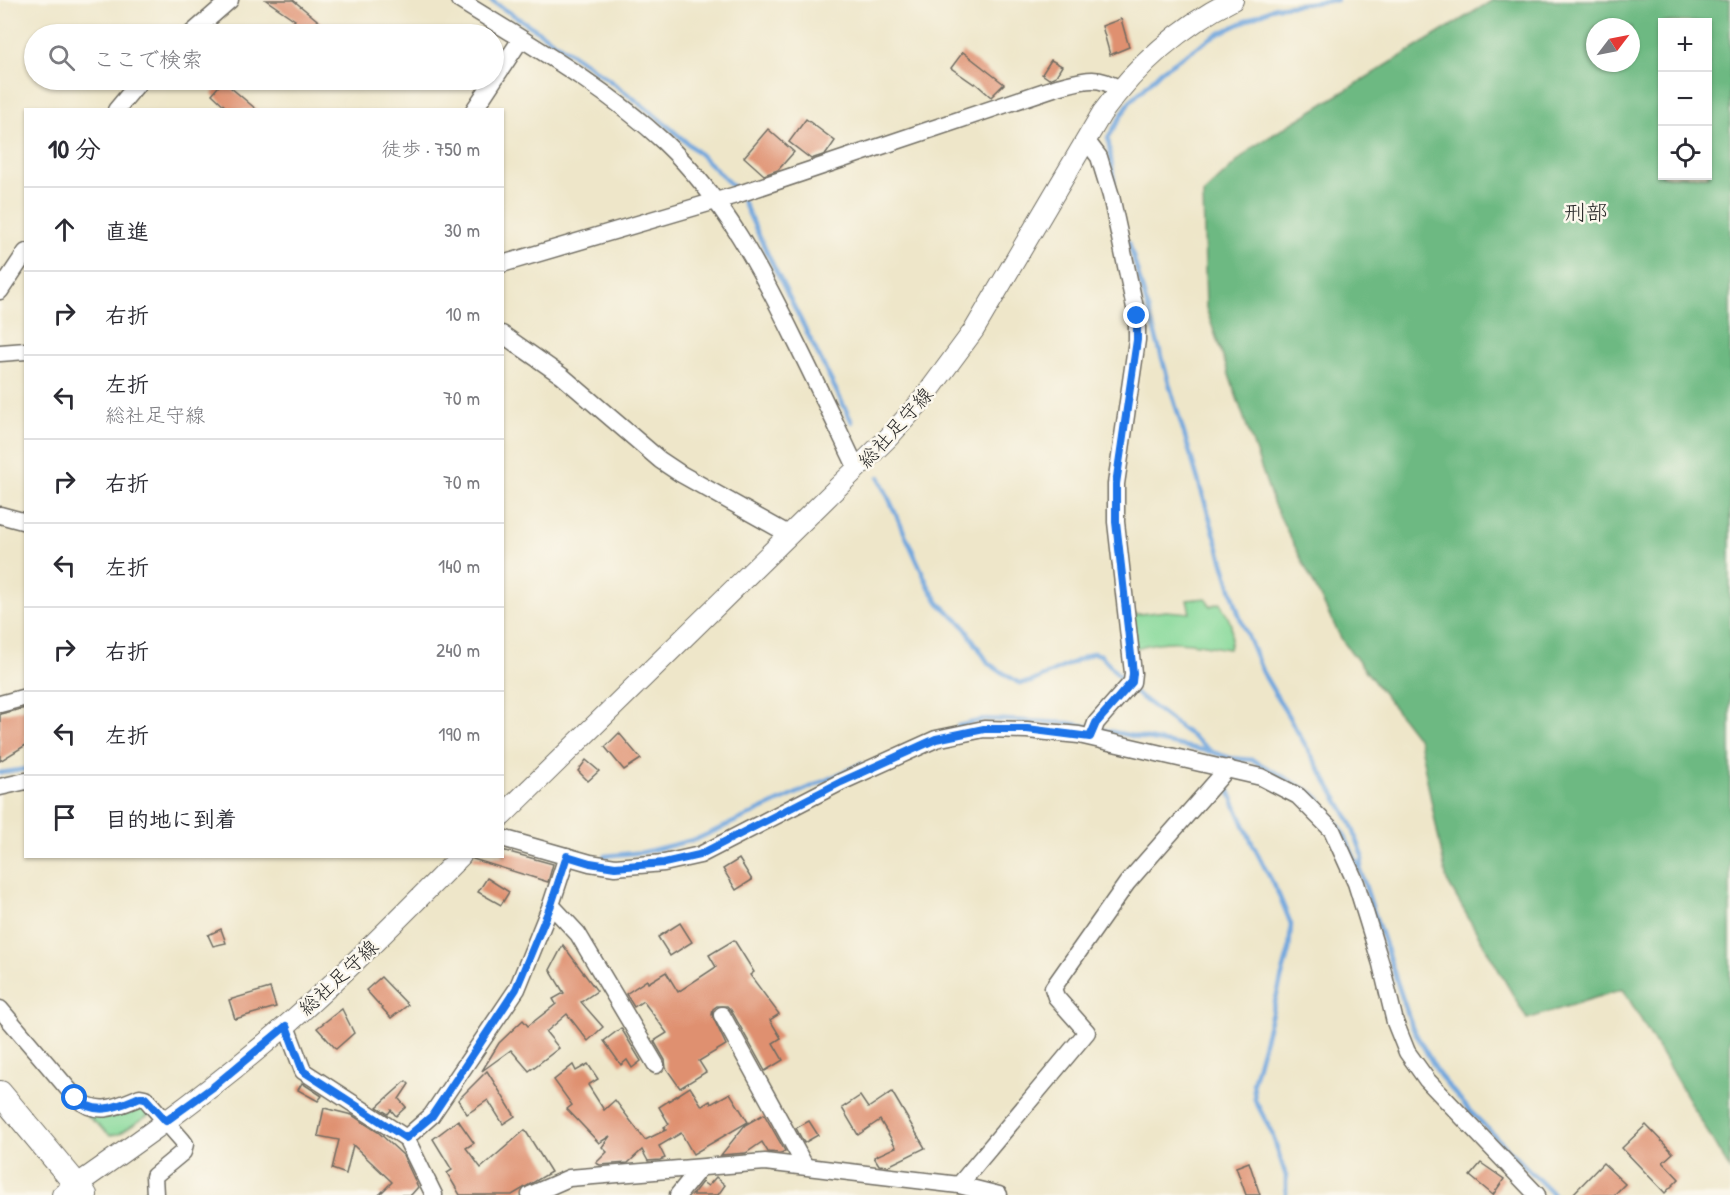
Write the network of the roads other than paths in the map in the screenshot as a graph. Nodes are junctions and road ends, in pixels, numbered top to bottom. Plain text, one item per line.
1 (230, 0) edge
2 (459, 0) edge
3 (1221, 2) edge
4 (202, 24) edge
5 (497, 24) edge
6 (504, 28) edge
7 (521, 39) junction
8 (504, 65) edge
9 (1119, 89) junction
10 (133, 90) edge
11 (487, 90) edge
12 (118, 108) edge
13 (475, 108) edge
14 (1086, 140) junction
15 (716, 200) junction
16 (24, 255) edge
17 (504, 263) edge
18 (0, 291) edge
19 (504, 335) edge
20 (24, 351) edge
21 (0, 353) edge
22 (857, 469) junction
23 (0, 515) edge
24 (24, 521) edge
25 (790, 535) junction
26 (24, 698) edge
27 (0, 704) edge
28 (1093, 731) junction
29 (1228, 768) junction
30 (24, 781) edge
31 (0, 787) edge
32 (504, 814) edge
33 (504, 839) edge
34 (567, 856) junction
35 (459, 858) edge
36 (551, 905) junction
37 (0, 1008) edge
38 (722, 1015) dead end
39 (286, 1026) junction
40 (656, 1065) dead end
41 (0, 1093) edge
42 (166, 1121) junction
43 (406, 1138) junction
44 (805, 1166) junction
45 (699, 1169) junction
46 (959, 1185) junction
47 (75, 1192) edge
48 (979, 1194) edge
49 (155, 1195) edge
50 (434, 1195) edge
51 (530, 1195) edge
52 (678, 1195) edge
53 (999, 1195) edge
54 (1537, 1195) edge

1 - 4 street
2 - 5 street
3 - 9 main road, 総社足守線
6 - 7 street
7 - 8 street
7 - 15 street
9 - 14 main road, 総社足守線
9 - 15 street
10 - 12 street
11 - 13 street
14 - 22 main road, 総社足守線
14 - 28 street
15 - 17 street
15 - 22 street
16 - 18 street
19 - 25 street
20 - 21 street
22 - 25 main road, 総社足守線
23 - 24 street
25 - 32 main road, 総社足守線
26 - 27 street
28 - 29 street
28 - 34 street
29 - 46 street
29 - 54 street
30 - 31 street
33 - 34 street
34 - 36 street
35 - 39 main road, 総社足守線
36 - 40 street
36 - 43 street
37 - 42 street
38 - 44 street
39 - 42 main road, 総社足守線
39 - 43 street
41 - 47 highway
42 - 47 main road, 総社足守線
42 - 49 street
43 - 50 street
44 - 45 street
44 - 46 street
45 - 51 street
45 - 52 street
46 - 48 street
48 - 53 street

